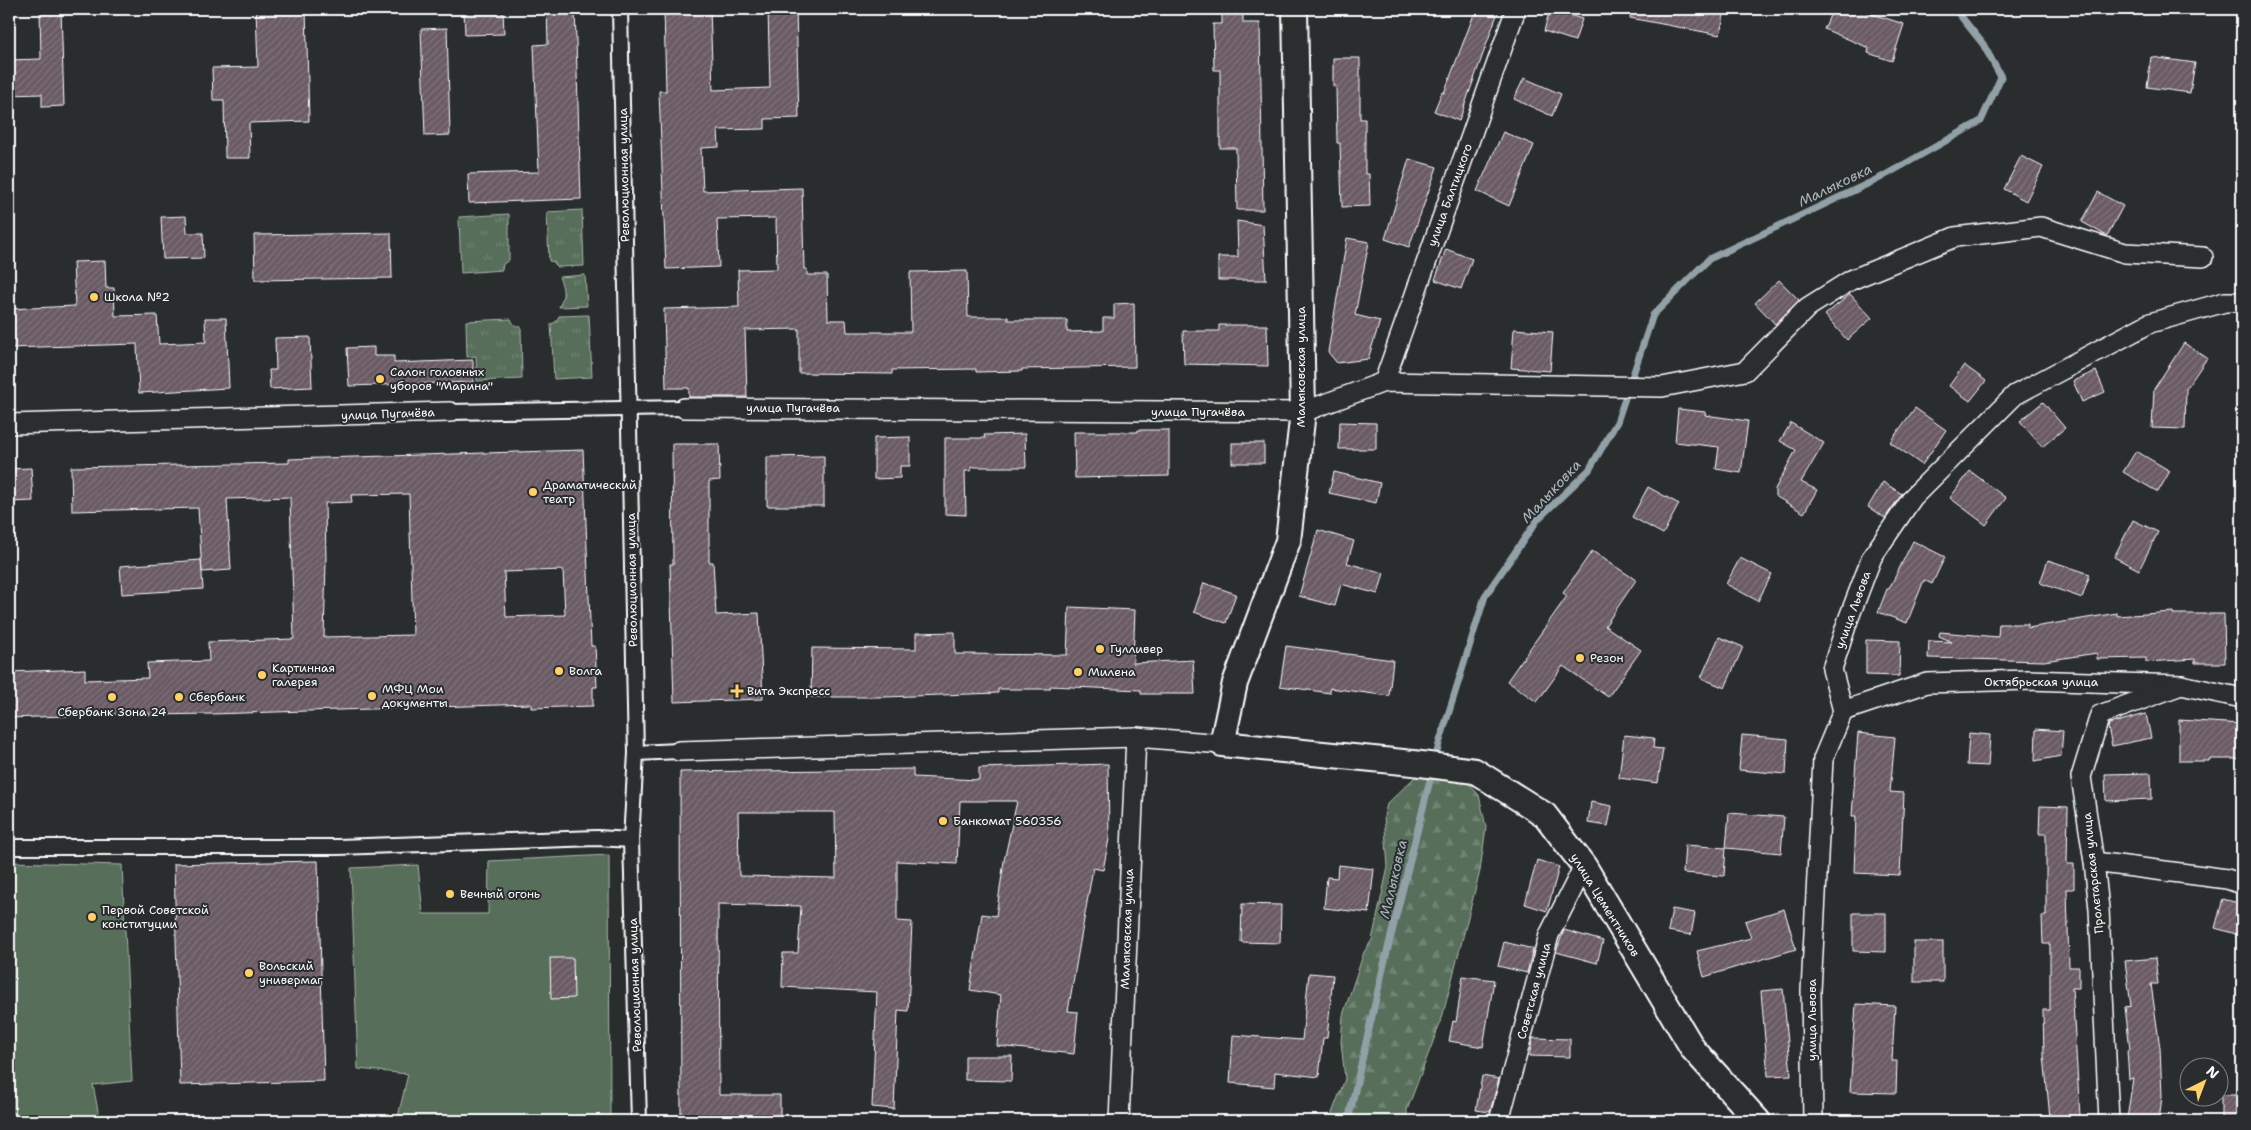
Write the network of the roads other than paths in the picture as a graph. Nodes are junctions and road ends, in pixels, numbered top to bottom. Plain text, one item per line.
1 (620, 9) edge
2 (1295, 9) edge
3 (1516, 9) edge
4 (2203, 257) dead end
5 (2242, 302) edge
6 (1384, 382) junction
7 (628, 407) junction
8 (684, 408) joint
9 (450, 412) joint
10 (1303, 412) junction
11 (9, 424) edge
12 (2181, 685) junction
13 (2242, 698) edge
14 (1843, 711) junction
15 (1136, 737) junction
16 (1222, 744) junction
17 (678, 752) joint
18 (636, 753) junction
19 (631, 840) junction
20 (9, 847) edge
21 (2094, 862) junction
22 (1584, 866) junction
23 (2242, 884) edge
24 (639, 1121) edge
25 (1119, 1121) edge
26 (1499, 1121) edge
27 (1758, 1121) edge
28 (1813, 1121) edge
29 (2109, 1121) edge

1 - 7 street, Революционная улица
2 - 10 street, Малыковская улица
3 - 6 street, улица Балтицкого
4 - 6 street, улица Пугачёва
5 - 14 street, улица Львова
6 - 10 street, улица Пугачёва
7 - 8 street, улица Пугачёва
7 - 9 street, улица Пугачёва
7 - 18 street, Революционная улица
8 - 10 street, улица Пугачёва
9 - 11 street, улица Пугачёва
10 - 16 street, Малыковская улица
12 - 13 street, Октябрьская улица
12 - 14 street, Октябрьская улица
12 - 21 street, Пролетарская улица
14 - 28 street, улица Львова
15 - 16 street
15 - 17 street
15 - 25 street, Малыковская улица
16 - 22 street, улица Цементников
17 - 18 street
18 - 19 street, Революционная улица
19 - 20 street
19 - 24 street, Революционная улица
21 - 23 street
21 - 29 street, Пролетарская улица
22 - 26 street, Советская улица
22 - 27 street, улица Цементников

